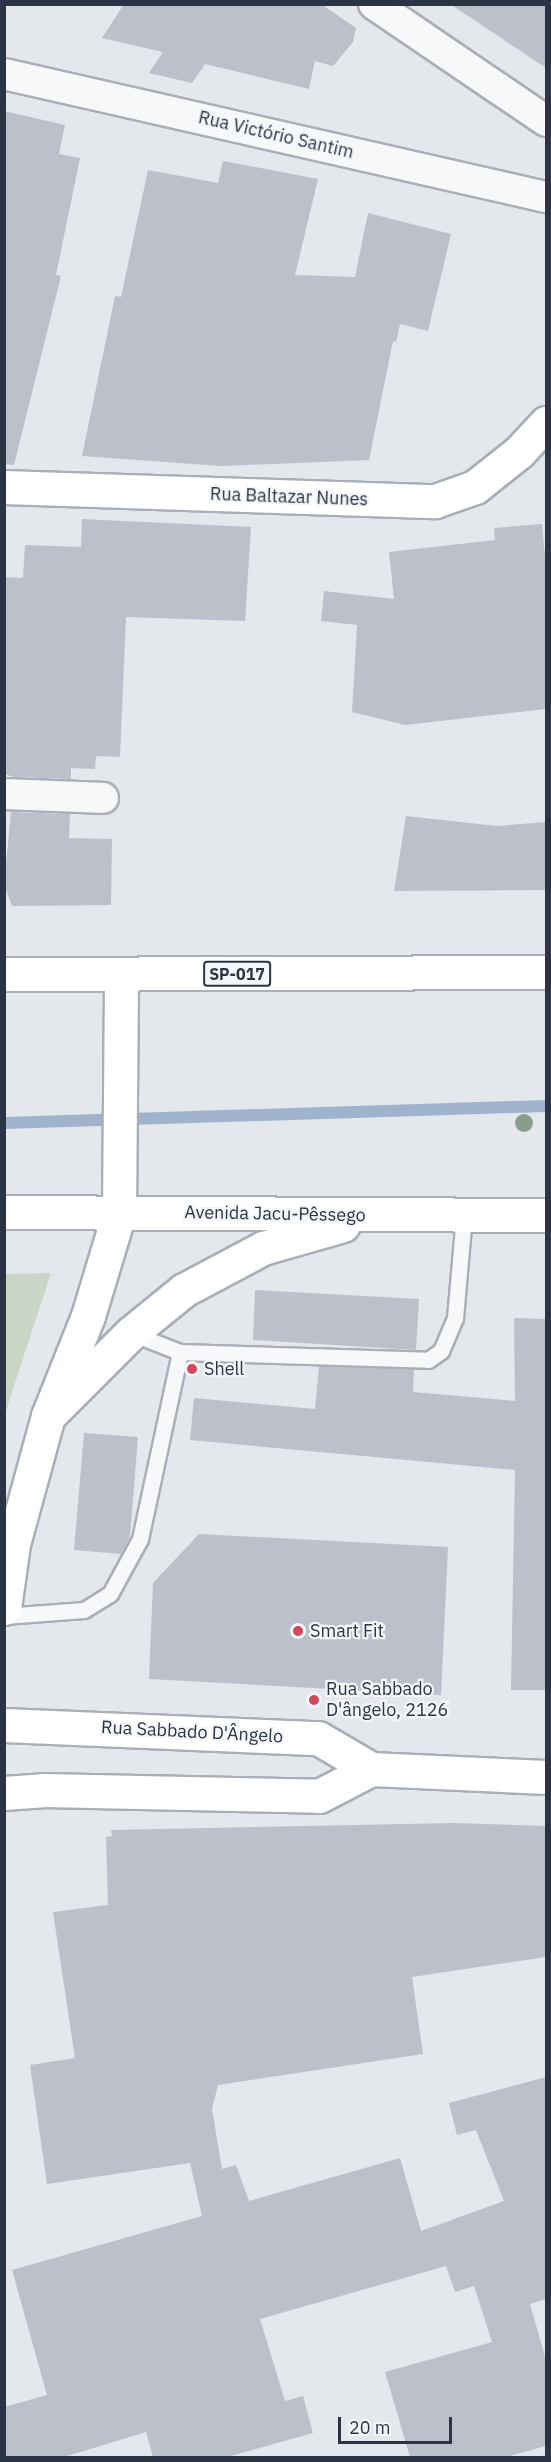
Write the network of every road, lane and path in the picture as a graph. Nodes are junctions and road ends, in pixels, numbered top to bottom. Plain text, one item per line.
1 (374, 4) edge
2 (4, 74) edge
3 (546, 122) edge
4 (546, 197) edge
5 (546, 423) edge
6 (4, 487) edge
7 (4, 794) edge
8 (103, 798) dead end
9 (546, 972) edge
10 (4, 974) edge
11 (121, 975) junction
12 (4, 1212) edge
13 (119, 1213) junction
14 (377, 1215) junction
15 (464, 1215) junction
16 (546, 1215) edge
17 (131, 1334) junction
18 (180, 1352) junction
19 (48, 1416) junction
20 (4, 1608) edge
21 (4, 1616) edge
22 (4, 1725) edge
23 (371, 1768) junction
24 (546, 1777) edge
25 (4, 1792) edge

1 - 3 street
2 - 4 street, Rua Victório Santim
5 - 6 main road, Rua Baltazar Nunes
7 - 8 street
9 - 11 main road, SP-017
10 - 11 main road, SP-017
11 - 13 main road
12 - 13 main road, Avenida Jacu-Pêssego
13 - 14 main road, Avenida Jacu-Pêssego
13 - 19 main road
14 - 15 main road, Avenida Jacu-Pêssego
14 - 17 main road
15 - 16 main road, Avenida Jacu-Pêssego
15 - 18 lane
17 - 18 lane
17 - 19 main road
18 - 21 lane
19 - 20 main road
22 - 23 main road, Rua Sabbado D'Ângelo
23 - 24 main road, Rua Sabbado D'Ângelo
23 - 25 main road

